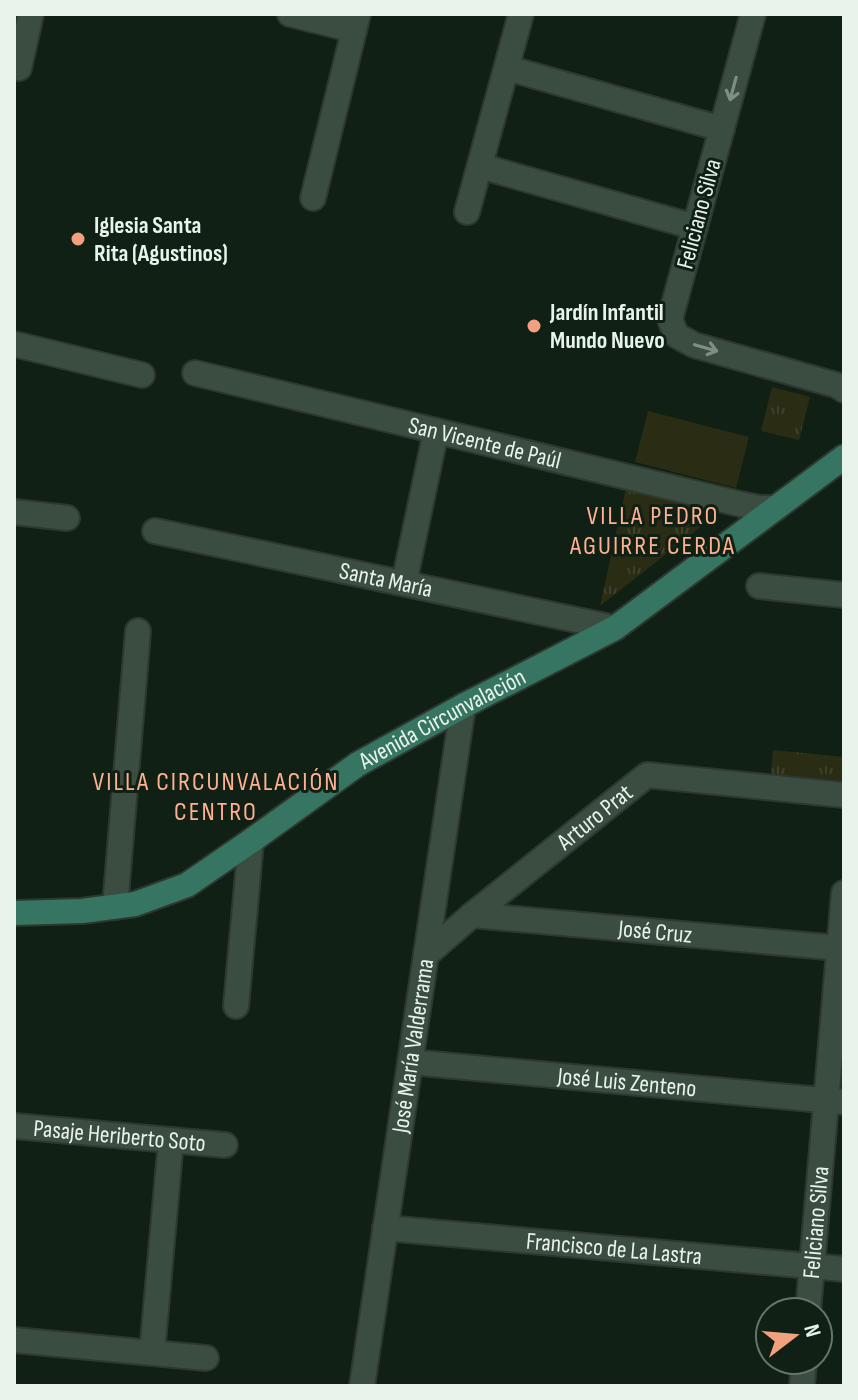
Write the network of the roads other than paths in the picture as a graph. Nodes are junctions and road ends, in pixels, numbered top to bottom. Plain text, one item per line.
1 (31, 14) edge
2 (290, 14) edge
3 (521, 14) edge
4 (753, 14) edge
5 (356, 22) edge
6 (19, 68) dead end
7 (507, 68) junction
8 (722, 129) junction
9 (480, 166) junction
10 (313, 198) dead end
11 (467, 212) dead end
12 (695, 227) junction
13 (14, 344) edge
14 (195, 373) dead end
15 (142, 375) dead end
16 (844, 390) edge
17 (436, 431) junction
18 (844, 457) edge
19 (776, 508) junction
20 (14, 512) edge
21 (67, 518) dead end
22 (155, 531) dead end
23 (404, 583) junction
24 (759, 586) dead end
25 (844, 595) edge
26 (615, 628) junction
27 (138, 631) dead end
28 (463, 706) junction
29 (844, 795) edge
30 (251, 841) junction
31 (844, 893) edge
32 (115, 907) junction
33 (14, 913) edge
34 (472, 915) junction
35 (841, 942) edge
36 (426, 955) junction
37 (236, 1006) dead end
38 (410, 1062) junction
39 (835, 1101) edge
40 (14, 1126) edge
41 (171, 1140) junction
42 (225, 1145) dead end
43 (385, 1228) junction
44 (812, 1266) junction
45 (844, 1269) edge
46 (809, 1296) edge
47 (14, 1340) edge
48 (152, 1353) junction
49 (206, 1358) dead end
50 (362, 1386) edge

1 - 6 street
2 - 5 street
3 - 7 street
4 -> 8 street, Feliciano Silva
5 - 10 street
7 - 8 street
7 - 9 street
8 - 12 street, Feliciano Silva
9 - 11 street
9 - 12 street
12 -> 16 street, Feliciano Silva
13 - 15 street
14 - 17 street, San Vicente de Paúl
17 - 19 street, San Vicente de Paúl
17 - 23 street
18 - 19 street, Avenida Circunvalación
19 - 26 street, Avenida Circunvalación
20 - 21 street
22 - 23 street, Santa María
23 - 26 street, Santa María
24 - 25 street
26 - 28 street, Avenida Circunvalación
27 - 32 street
28 - 30 street, Avenida Circunvalación
28 - 36 street, José María Valderrama
29 - 34 street, Arturo Prat
30 - 32 street, Avenida Circunvalación
30 - 37 street
31 - 35 street, Feliciano Silva
32 - 33 street, Avenida Circunvalación
34 - 35 street, José Cruz
34 - 36 street, Arturo Prat
35 - 39 street, Feliciano Silva
36 - 38 street, José María Valderrama
38 - 39 street, José Luis Zenteno
38 - 43 street, José María Valderrama
39 - 44 street, Feliciano Silva
40 - 41 street, Pasaje Heriberto Soto
41 - 42 street, Pasaje Heriberto Soto
41 - 48 street
43 - 44 street, Francisco de La Lastra
43 - 50 street, José María Valderrama
44 - 45 street, Francisco de La Lastra
44 - 46 street, Feliciano Silva
47 - 48 street
48 - 49 street

